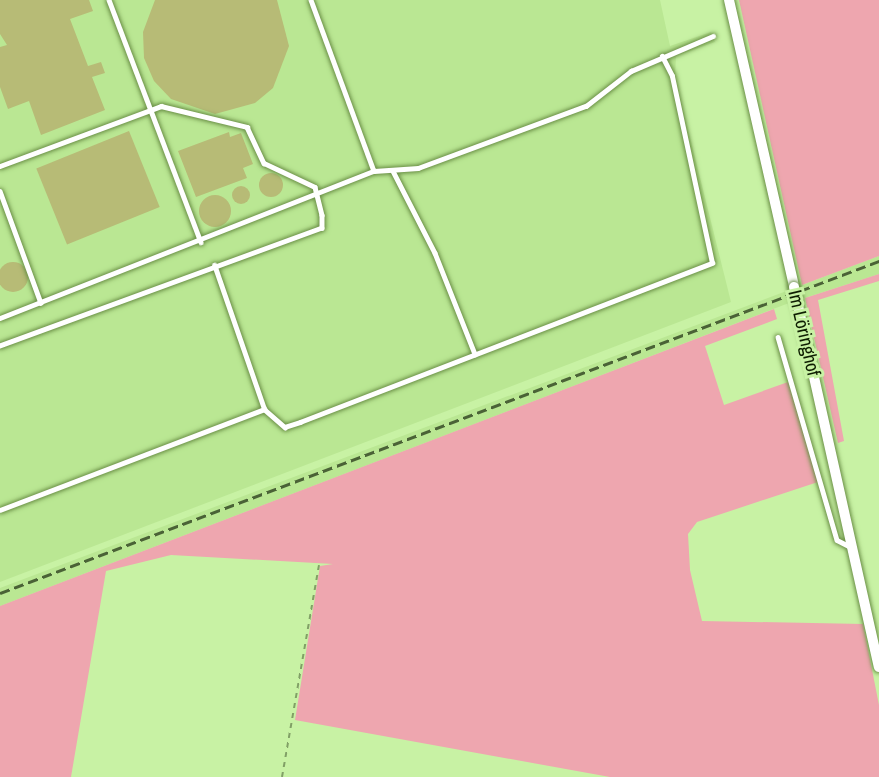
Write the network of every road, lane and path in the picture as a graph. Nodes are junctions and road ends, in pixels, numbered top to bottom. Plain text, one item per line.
1 (109, 0) edge
2 (311, 0) edge
3 (729, 0) edge
4 (713, 36) dead end
5 (662, 56) junction
6 (150, 108) junction
7 (0, 166) edge
8 (374, 172) junction
9 (393, 172) junction
10 (0, 191) edge
11 (319, 196) junction
12 (201, 242) junction
13 (214, 265) junction
14 (41, 303) junction
15 (0, 318) edge
16 (778, 337) dead end
17 (0, 346) edge
18 (475, 354) junction
19 (264, 409) junction
20 (0, 510) edge
21 (852, 547) junction
22 (319, 565) dead end
23 (879, 667) edge
24 (282, 777) edge

1 - 6 lane
2 - 8 lane
3 - 21 street, Im Löringhof, bridge
4 - 5 lane
5 - 9 lane
5 - 18 lane
6 - 7 lane
6 - 11 lane
6 - 12 lane
8 - 9 lane
8 - 11 lane
9 - 18 lane
10 - 14 lane
11 - 12 lane
11 - 13 lane
12 - 14 lane
13 - 17 lane
13 - 19 lane
14 - 15 lane
16 - 21 lane
18 - 19 lane
19 - 20 lane
21 - 23 street, Im Löringhof
22 - 24 path

